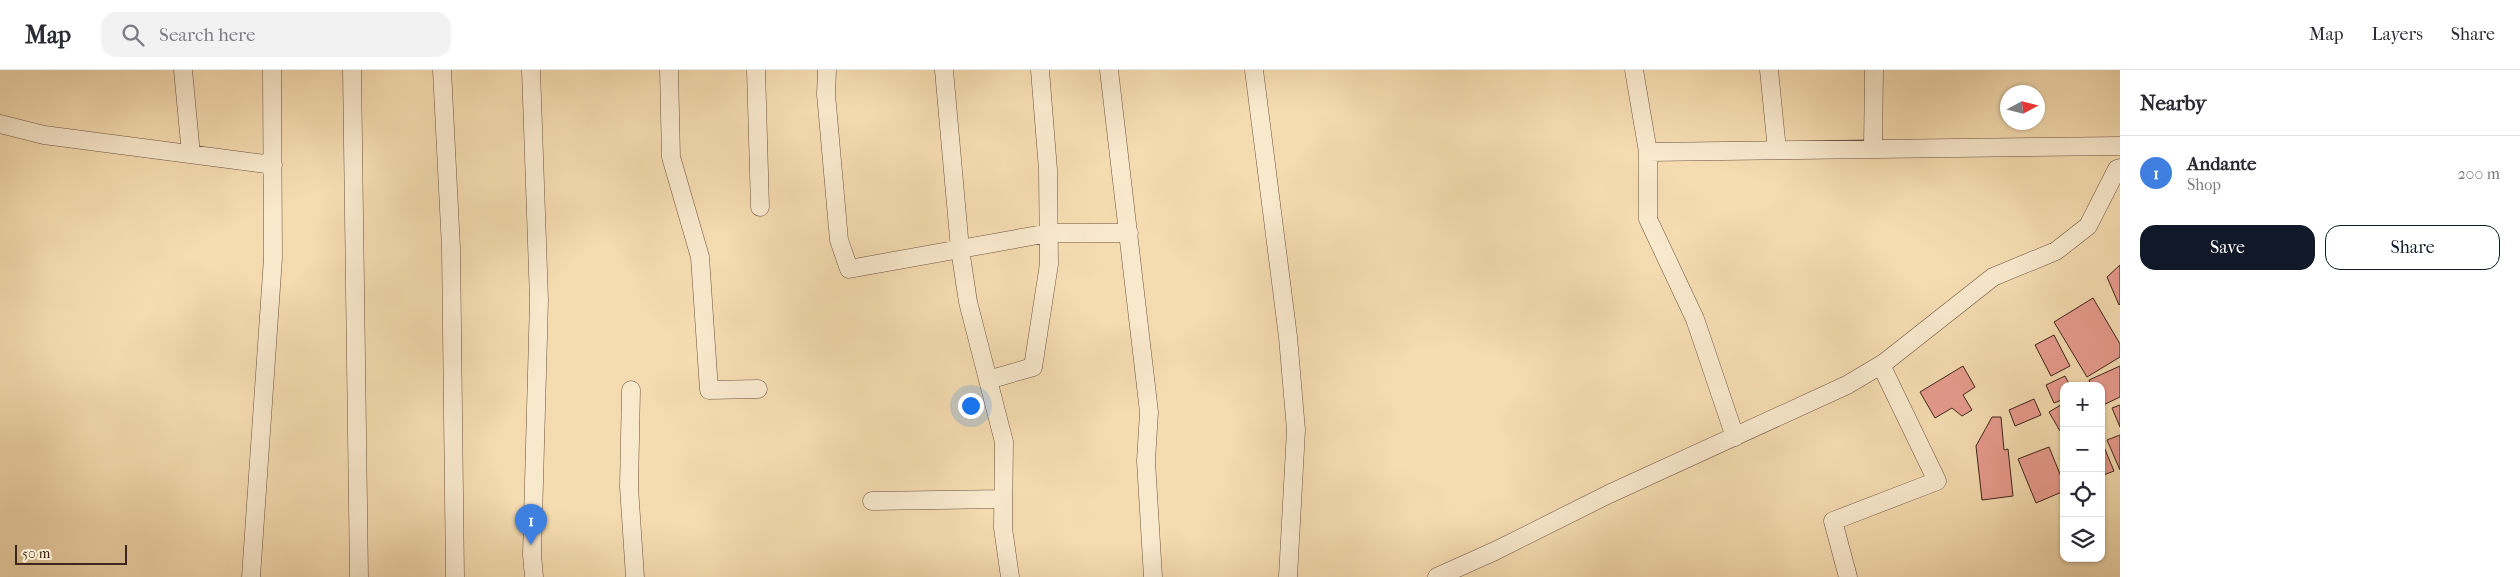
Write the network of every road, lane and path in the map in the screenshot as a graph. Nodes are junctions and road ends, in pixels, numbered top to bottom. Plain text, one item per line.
1 (183, 70) edge
2 (272, 70) edge
3 (352, 70) edge
4 (442, 70) edge
5 (532, 70) edge
6 (669, 70) edge
7 (756, 70) edge
8 (827, 70) edge
9 (944, 70) edge
10 (1040, 70) edge
11 (1109, 70) edge
12 (1254, 70) edge
13 (1634, 70) edge
14 (1769, 70) edge
15 (1874, 70) edge
16 (0, 124) edge
17 (2120, 143) edge
18 (1873, 148) junction
19 (1777, 150) junction
20 (1648, 152) junction
21 (191, 154) junction
22 (273, 165) junction
23 (2119, 170) edge
24 (760, 208) dead end
25 (1049, 233) junction
26 (1129, 233) junction
27 (960, 249) junction
28 (1880, 365) junction
29 (988, 380) junction
30 (758, 389) dead end
31 (631, 390) dead end
32 (1735, 437) junction
33 (1003, 499) junction
34 (872, 500) dead end
35 (251, 577) edge
36 (359, 577) edge
37 (455, 577) edge
38 (534, 577) edge
39 (635, 577) edge
40 (1010, 577) edge
41 (1153, 577) edge
42 (1288, 577) edge
43 (1437, 577) edge
44 (1848, 577) edge

1 - 21 street
2 - 22 street
3 - 36 street
4 - 37 street
5 - 38 street
6 - 30 street
7 - 24 street
8 - 27 street
9 - 27 street
10 - 25 street
11 - 26 street
12 - 42 street
13 - 20 street
14 - 19 street
15 - 18 street
16 - 21 street
17 - 18 street
17 - 23 street
18 - 19 street
19 - 20 street
20 - 32 street
21 - 22 street
22 - 35 street
23 - 28 street
25 - 26 street
25 - 27 street
25 - 29 street
26 - 41 street
27 - 29 street
28 - 32 street
28 - 44 street
29 - 33 street
31 - 39 street
32 - 43 street
33 - 34 street
33 - 40 street

